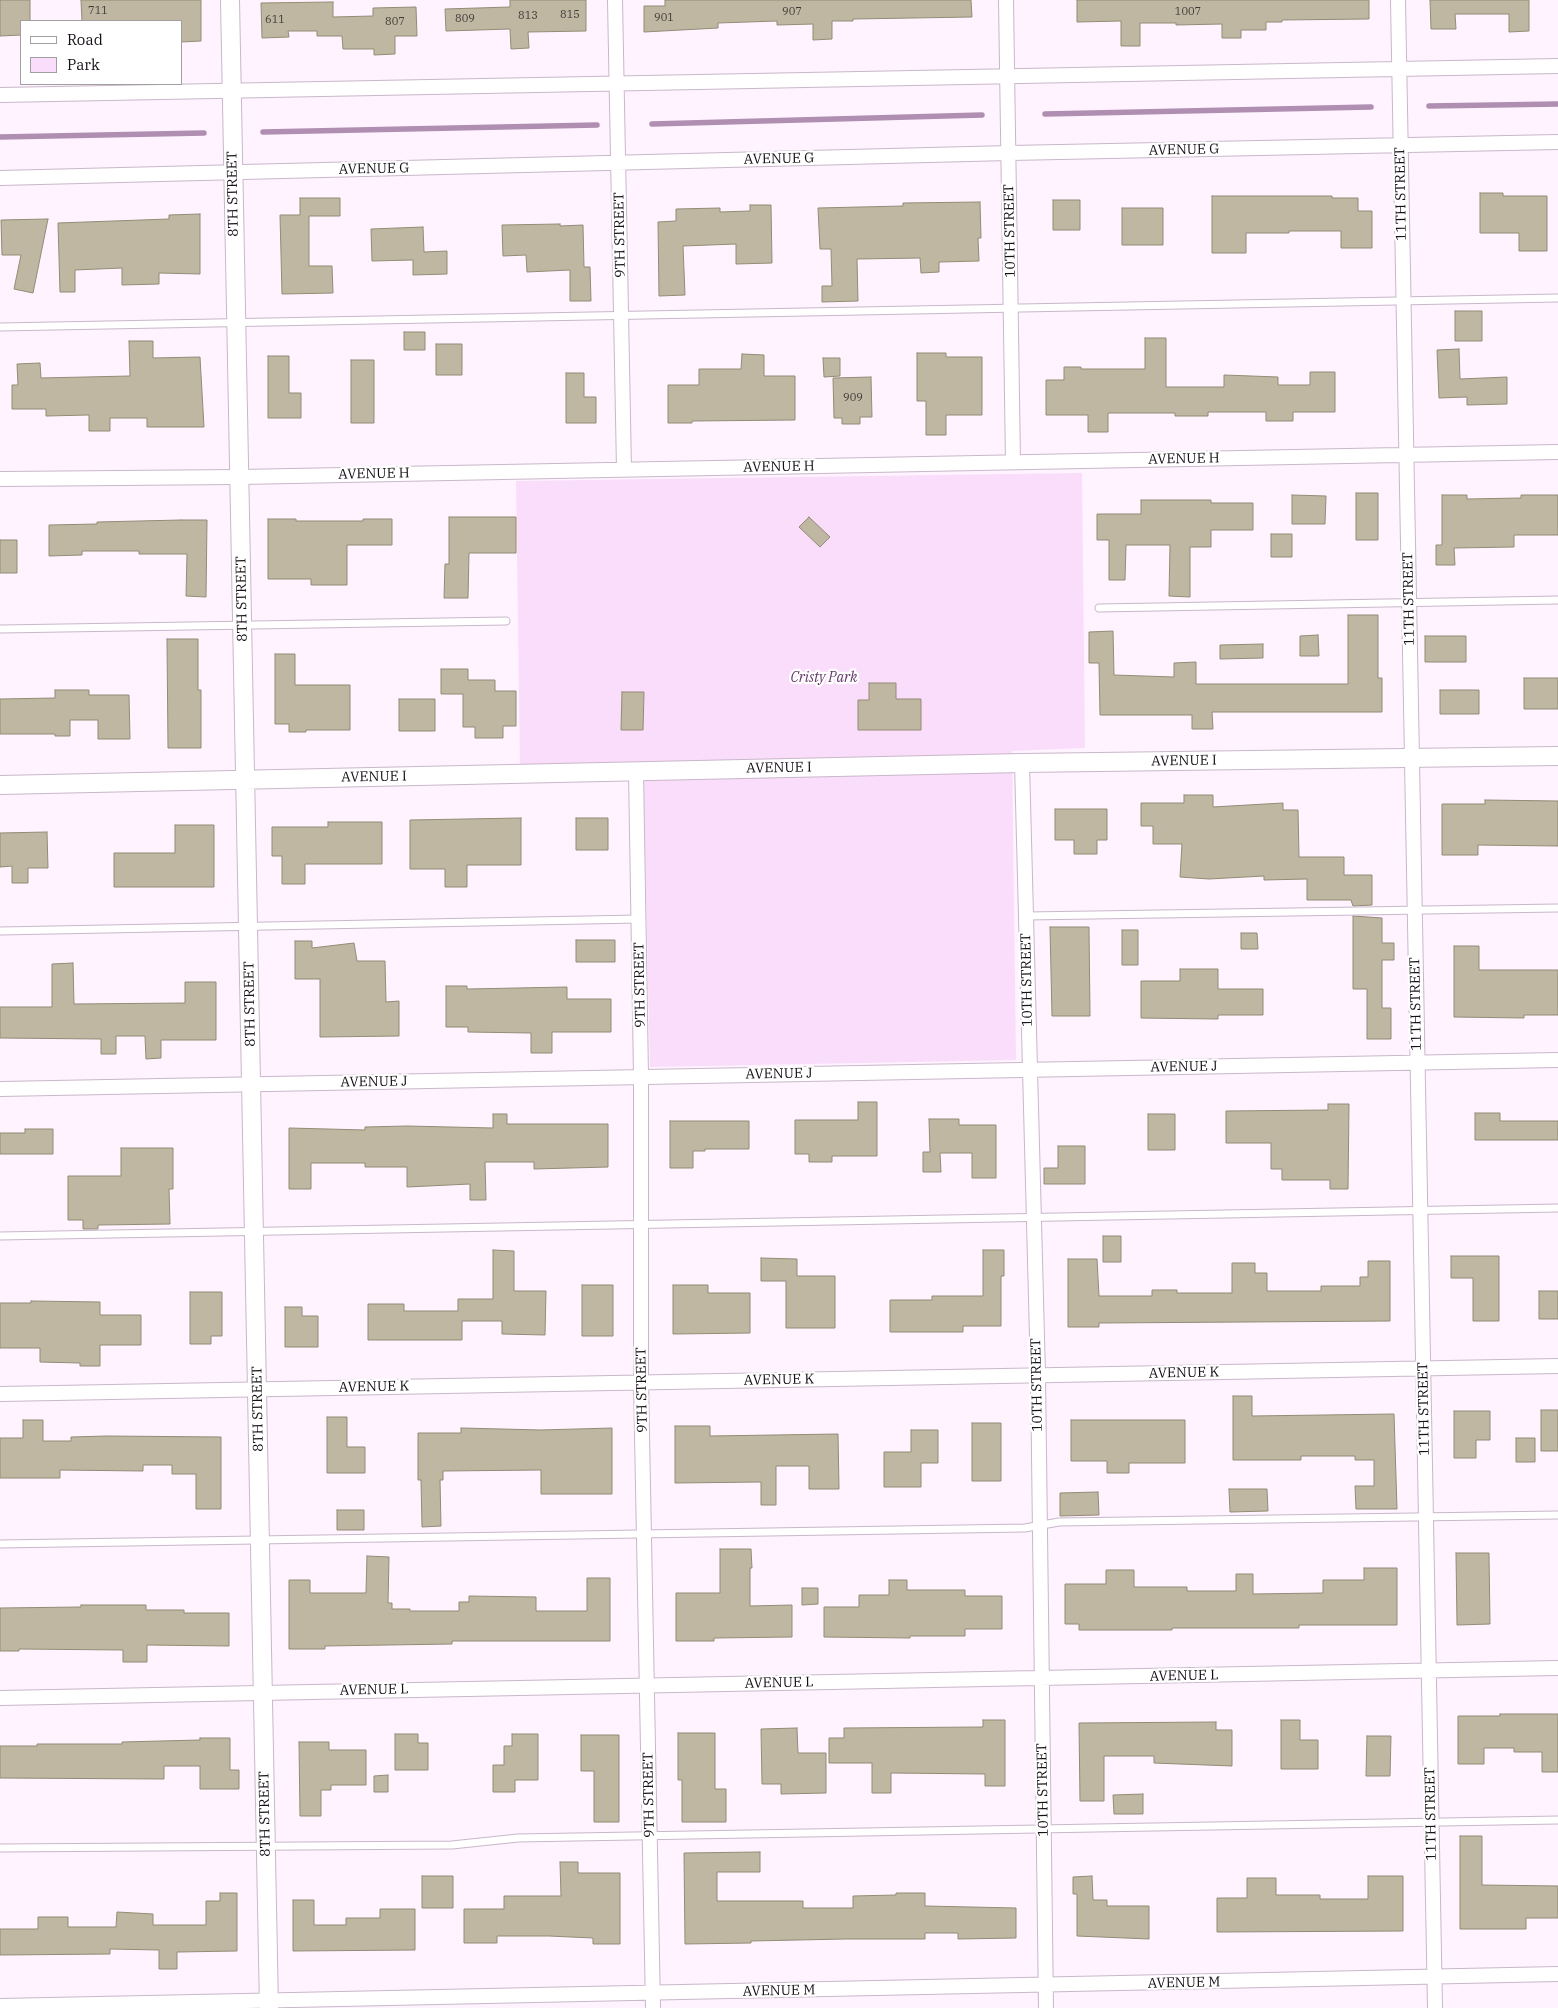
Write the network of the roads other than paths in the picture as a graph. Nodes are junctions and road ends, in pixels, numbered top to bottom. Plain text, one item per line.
1 (230, 0) edge
2 (615, 0) edge
3 (1006, 0) edge
4 (1398, 0) edge
5 (1558, 66) edge
6 (1399, 69) junction
7 (1007, 76) junction
8 (617, 83) junction
9 (232, 90) junction
10 (0, 95) edge
11 (1558, 142) edge
12 (1400, 146) junction
13 (1010, 153) junction
14 (618, 163) junction
15 (232, 172) junction
16 (0, 178) edge
17 (1558, 298) edge
18 (1403, 301) junction
19 (1011, 308) junction
20 (621, 316) junction
21 (236, 323) junction
22 (0, 327) edge
23 (1558, 452) edge
24 (1406, 455) junction
25 (1013, 462) junction
26 (624, 470) junction
27 (239, 477) junction
28 (0, 479) edge
29 (1558, 600) edge
30 (1409, 602) junction
31 (1099, 608) dead end
32 (506, 621) dead end
33 (242, 625) junction
34 (0, 629) edge
35 (1558, 756) edge
36 (1412, 759) junction
37 (1022, 763) junction
38 (636, 771) junction
39 (245, 780) junction
40 (0, 785) edge
41 (1558, 908) edge
42 (1414, 910) junction
43 (1026, 916) junction
44 (639, 918) junction
45 (248, 926) junction
46 (0, 931) edge
47 (1558, 1060) edge
48 (1417, 1062) junction
49 (1029, 1070) junction
50 (641, 1076) junction
51 (252, 1084) junction
52 (0, 1089) edge
53 (1558, 1208) edge
54 (1420, 1211) junction
55 (1033, 1218) junction
56 (641, 1225) junction
57 (254, 1232) junction
58 (0, 1236) edge
59 (1558, 1366) edge
60 (1423, 1368) junction
61 (1038, 1375) junction
62 (641, 1382) junction
63 (258, 1389) junction
64 (0, 1394) edge
65 (1558, 1515) edge
66 (1426, 1517) junction
67 (1040, 1526) junction
68 (644, 1534) junction
69 (260, 1540) junction
70 (0, 1544) edge
71 (1558, 1668) edge
72 (1428, 1671) junction
73 (1042, 1678) junction
74 (647, 1686) junction
75 (262, 1692) junction
76 (0, 1698) edge
77 (1558, 1820) edge
78 (1431, 1823) junction
79 (1044, 1830) junction
80 (650, 1836) junction
81 (266, 1846) junction
82 (0, 1848) edge
83 (1558, 1974) edge
84 (1434, 1978) junction
85 (1046, 1986) junction
86 (653, 1993) junction
87 (268, 2004) edge
88 (0, 2006) edge
89 (653, 2008) edge
90 (1046, 2008) edge
91 (1435, 2008) edge

1 - 9 street, 8TH STREET
2 - 8 street, 9TH STREET
3 - 7 street, 10TH STREET
4 - 6 street, 11TH STREET
5 - 6 street
6 - 7 street
6 - 12 street, 11TH STREET
7 - 8 street
7 - 13 street, 10TH STREET
8 - 9 street
8 - 14 street, 9TH STREET
9 - 10 street
9 - 15 street, 8TH STREET
11 - 12 street, AVENUE G
12 - 13 street, AVENUE G
12 - 18 street, 11TH STREET
13 - 14 street, AVENUE G
13 - 19 street, 10TH STREET
14 - 15 street, AVENUE G
14 - 20 street, 9TH STREET
15 - 16 street, AVENUE G
15 - 21 street, 8TH STREET
17 - 18 lane
18 - 19 lane
18 - 24 street, 11TH STREET
19 - 20 lane
19 - 25 street, 10TH STREET
20 - 21 lane
20 - 26 street, 9TH STREET
21 - 22 lane
21 - 27 street, 8TH STREET
23 - 24 street, AVENUE H
24 - 25 street, AVENUE H
24 - 30 street, 11TH STREET
25 - 26 street, AVENUE H
26 - 27 street, AVENUE H
27 - 28 street, AVENUE H
27 - 33 street, 8TH STREET
29 - 30 lane
30 - 31 lane
30 - 36 street, 11TH STREET
32 - 33 lane
33 - 34 lane
33 - 39 street, 8TH STREET
35 - 36 street, AVENUE I
36 - 37 street, AVENUE I
36 - 42 street, 11TH STREET
37 - 38 street, AVENUE I
37 - 43 street, 10TH STREET
38 - 39 street, AVENUE I
38 - 44 street, 9TH STREET
39 - 40 street, AVENUE I
39 - 45 street, 8TH STREET
41 - 42 lane
42 - 43 lane
42 - 48 street, 11TH STREET
43 - 49 street, 10TH STREET
44 - 45 lane
44 - 50 street, 9TH STREET
45 - 46 lane
45 - 51 street, 8TH STREET
47 - 48 street, AVENUE J
48 - 49 street, AVENUE J
48 - 54 street, 11TH STREET
49 - 50 street, AVENUE J
49 - 55 street, 10TH STREET
50 - 51 street, AVENUE J
50 - 56 street, 9TH STREET
51 - 52 street, AVENUE J
51 - 57 street, 8TH STREET
53 - 54 lane
54 - 55 lane
54 - 60 street, 11TH STREET
55 - 56 lane
55 - 61 street, 10TH STREET
56 - 57 lane
56 - 62 street, 9TH STREET
57 - 58 lane
57 - 63 street, 8TH STREET
59 - 60 street, AVENUE K
60 - 61 street, AVENUE K
60 - 66 street, 11TH STREET
61 - 62 street, AVENUE K
61 - 67 street, 10TH STREET
62 - 63 street, AVENUE K
62 - 68 street, 9TH STREET
63 - 64 street, AVENUE K
63 - 69 street, 8TH STREET
65 - 66 lane
66 - 67 lane
66 - 72 street, 11TH STREET
67 - 68 lane
67 - 73 street, 10TH STREET
68 - 69 lane
68 - 74 street, 9TH STREET
69 - 70 lane
69 - 75 street, 8TH STREET
71 - 72 street, AVENUE L
72 - 73 street, AVENUE L
72 - 78 street, 11TH STREET
73 - 74 street, AVENUE L
73 - 79 street, 10TH STREET
74 - 75 street, AVENUE L
74 - 80 street, 9TH STREET
75 - 76 street, AVENUE L
75 - 81 street, 8TH STREET
77 - 78 lane
78 - 79 lane
78 - 84 street, 11TH STREET
79 - 80 lane
79 - 85 street, 10TH STREET
80 - 81 lane
80 - 86 street, 9TH STREET
81 - 82 lane
81 - 87 street, 8TH STREET
83 - 84 street, AVENUE M
84 - 85 street, AVENUE M
84 - 91 street, 11TH STREET
85 - 86 street, AVENUE M
85 - 90 street, 10TH STREET
86 - 87 street, AVENUE M
86 - 89 street, 9TH STREET
87 - 88 street, AVENUE M

